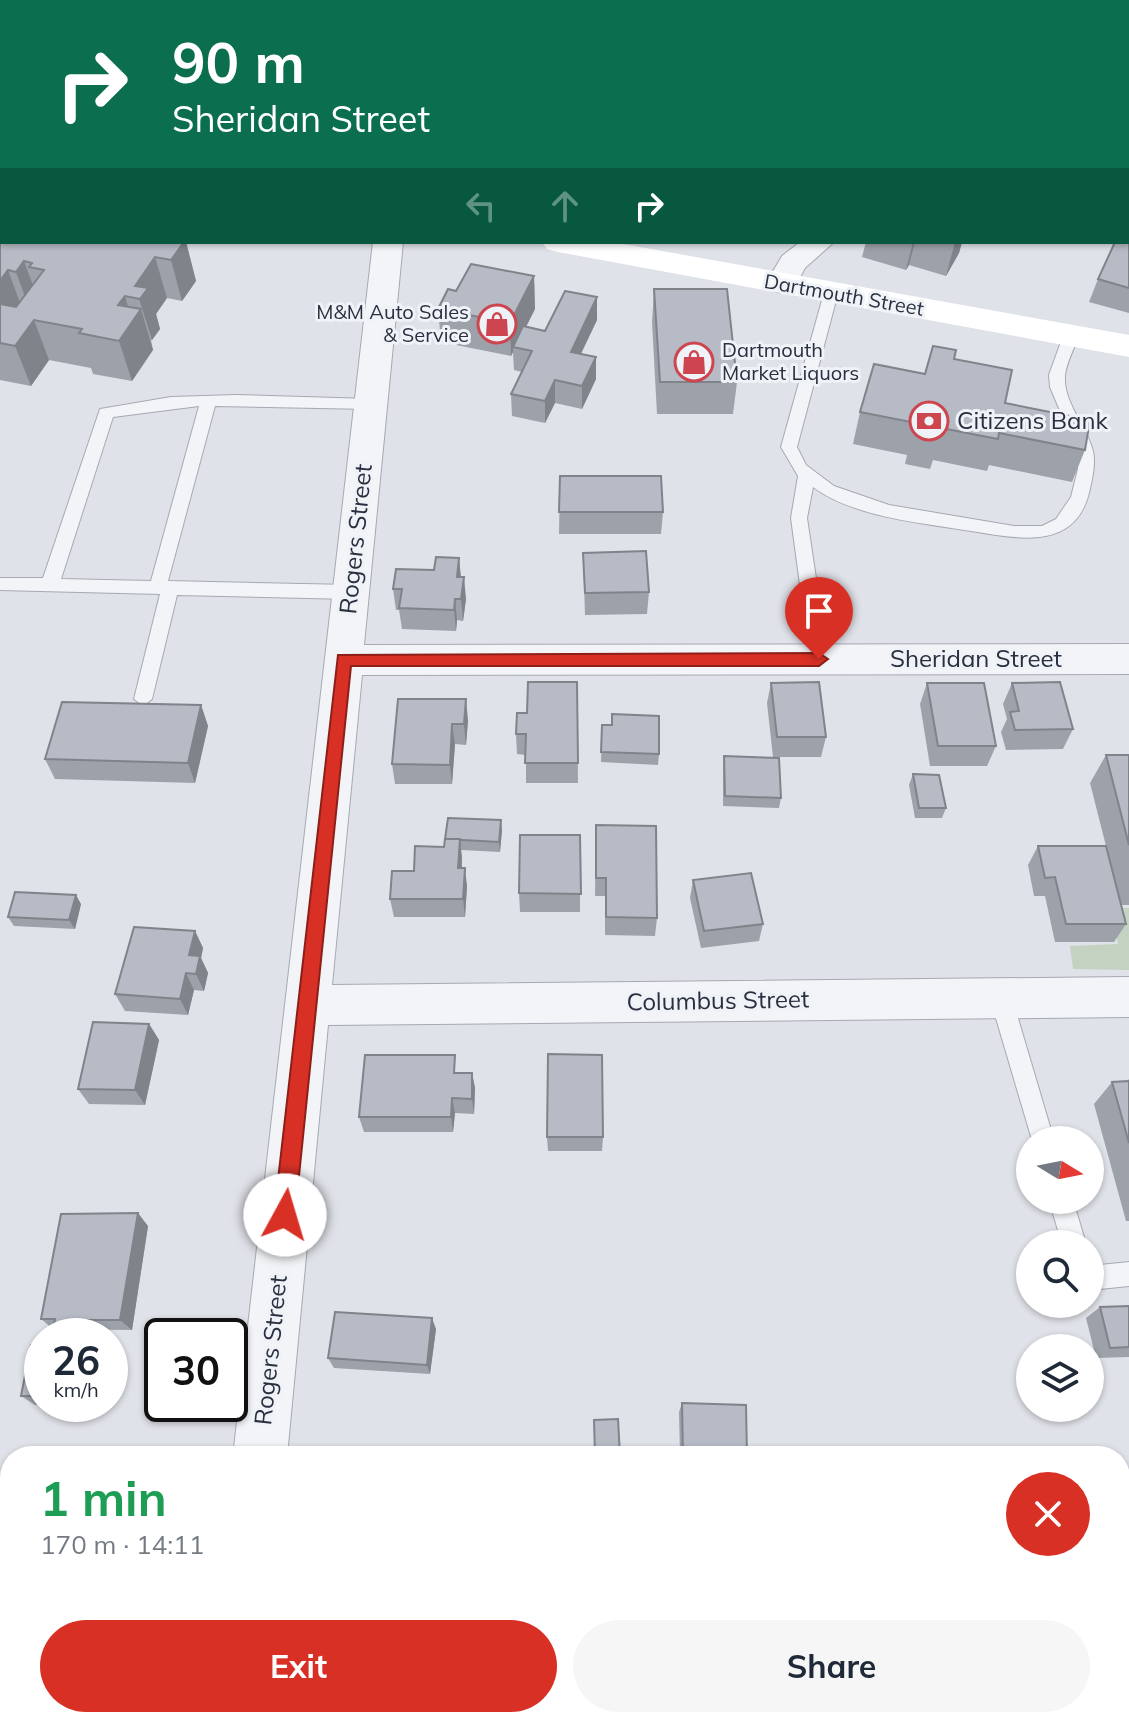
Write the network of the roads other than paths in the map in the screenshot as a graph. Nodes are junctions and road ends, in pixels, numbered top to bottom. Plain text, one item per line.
1 (388, 244) edge
2 (569, 244) edge
3 (817, 244) edge
4 (782, 283) junction
5 (831, 293) junction
6 (1071, 336) junction
7 (1129, 346) edge
8 (208, 402) junction
9 (370, 404) junction
10 (807, 474) junction
11 (0, 584) edge
12 (50, 585) junction
13 (164, 588) junction
14 (351, 592) junction
15 (819, 659) junction
16 (1129, 659) edge
17 (344, 660) junction
18 (143, 699) dead end
19 (1129, 997) edge
20 (1001, 998) junction
21 (307, 1005) junction
22 (1039, 1126) edge
23 (1129, 1274) edge
24 (1104, 1277) edge
25 (261, 1446) edge

1 - 9 street, Rogers Street
2 - 4 main road, Dartmouth Street
3 - 4 street
4 - 5 main road, Dartmouth Street
5 - 6 main road, Dartmouth Street
5 - 10 lane
6 - 7 main road, Dartmouth Street
6 - 10 lane
8 - 9 lane
8 - 12 lane
8 - 13 lane
9 - 14 street, Rogers Street
10 - 15 lane
11 - 12 lane
12 - 13 lane
13 - 14 lane
13 - 18 lane
14 - 17 street, Rogers Street
15 - 16 street, Sheridan Street
15 - 17 street, Sheridan Street
17 - 21 street, Rogers Street
19 - 20 street, Columbus Street
20 - 21 street, Columbus Street
20 - 22 lane
21 - 25 street, Rogers Street
23 - 24 lane

